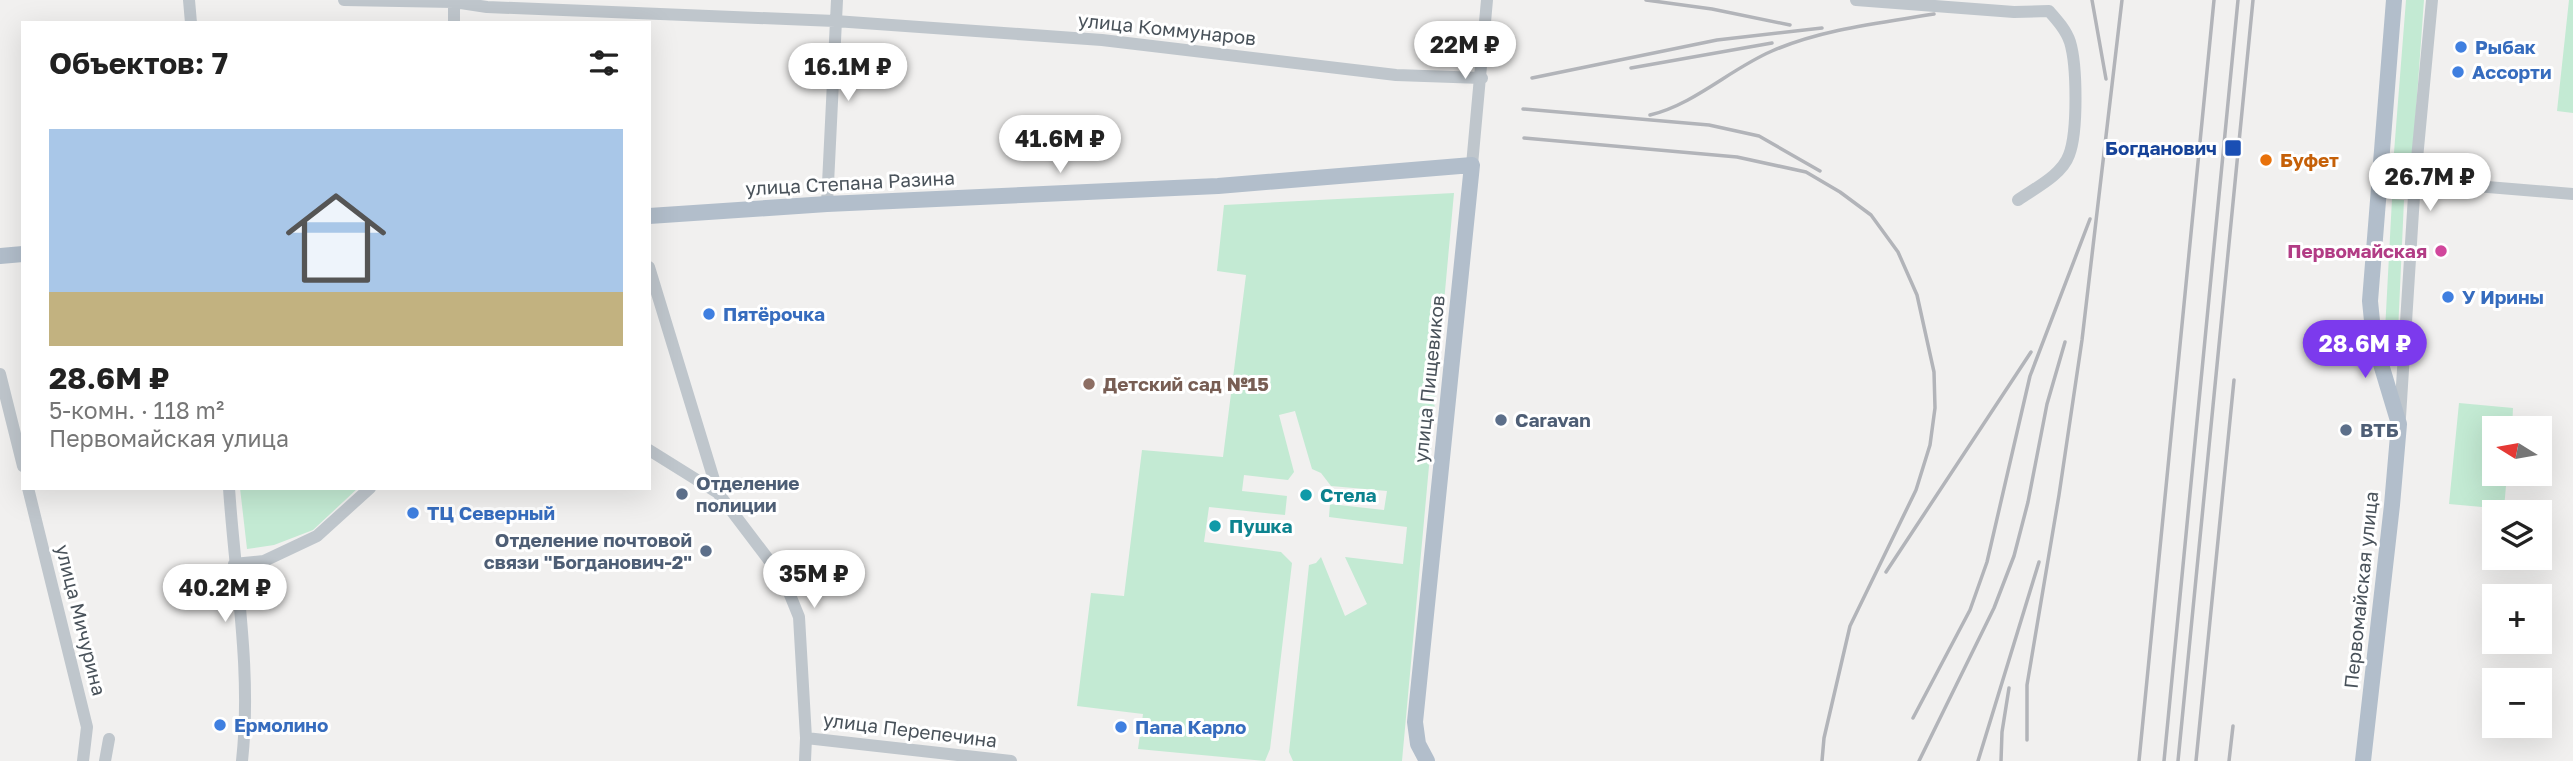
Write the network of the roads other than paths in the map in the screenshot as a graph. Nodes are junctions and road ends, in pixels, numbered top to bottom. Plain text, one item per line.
1 (189, 0) edge
2 (344, 0) edge
3 (837, 0) edge
4 (1487, 0) edge
5 (1856, 0) edge
6 (2394, 0) edge
7 (2432, 0) edge
8 (454, 1) edge
9 (1951, 3) edge
10 (2049, 6) edge
11 (191, 21) edge
12 (454, 21) edge
13 (835, 21) junction
14 (1482, 78) junction
15 (1472, 165) junction
16 (2379, 178) junction
17 (2415, 180) junction
18 (2573, 194) edge
19 (2018, 200) dead end
20 (827, 204) junction
21 (651, 216) edge
22 (21, 254) edge
23 (0, 256) edge
24 (651, 274) edge
25 (0, 374) edge
26 (2399, 424) junction
27 (651, 451) edge
28 (21, 458) edge
29 (28, 490) edge
30 (229, 490) edge
31 (368, 490) edge
32 (718, 493) junction
33 (234, 564) junction
34 (806, 737) junction
35 (109, 739) dead end
36 (83, 761) edge
37 (105, 761) edge
38 (242, 761) edge
39 (805, 761) edge
40 (1011, 761) edge
41 (1427, 761) edge
42 (2363, 761) edge

1 - 11 street
2 - 8 street, улица Коммунаров
3 - 13 street
4 - 14 street, улица Пищевиков
5 - 9 street
6 - 16 main road, Первомайская улица
7 - 17 street, Первомайская улица
8 - 12 street
8 - 13 street, улица Коммунаров
9 - 10 street
10 - 19 street
13 - 14 street, улица Коммунаров
13 - 20 street
14 - 15 street, улица Пищевиков
15 - 20 main road, улица Степана Разина
15 - 41 main road, улица Пищевиков
16 - 17 street
16 - 26 main road, Первомайская улица
17 - 18 street
17 - 26 street, Первомайская улица
20 - 21 main road, улица Степана Разина
22 - 23 main road
24 - 32 street
25 - 28 street
26 - 42 main road, Первомайская улица
27 - 32 street
29 - 36 street, улица Мичурина
30 - 33 street
31 - 33 street
32 - 34 street
33 - 38 street
34 - 39 street
34 - 40 street, улица Перепечина
35 - 37 street

